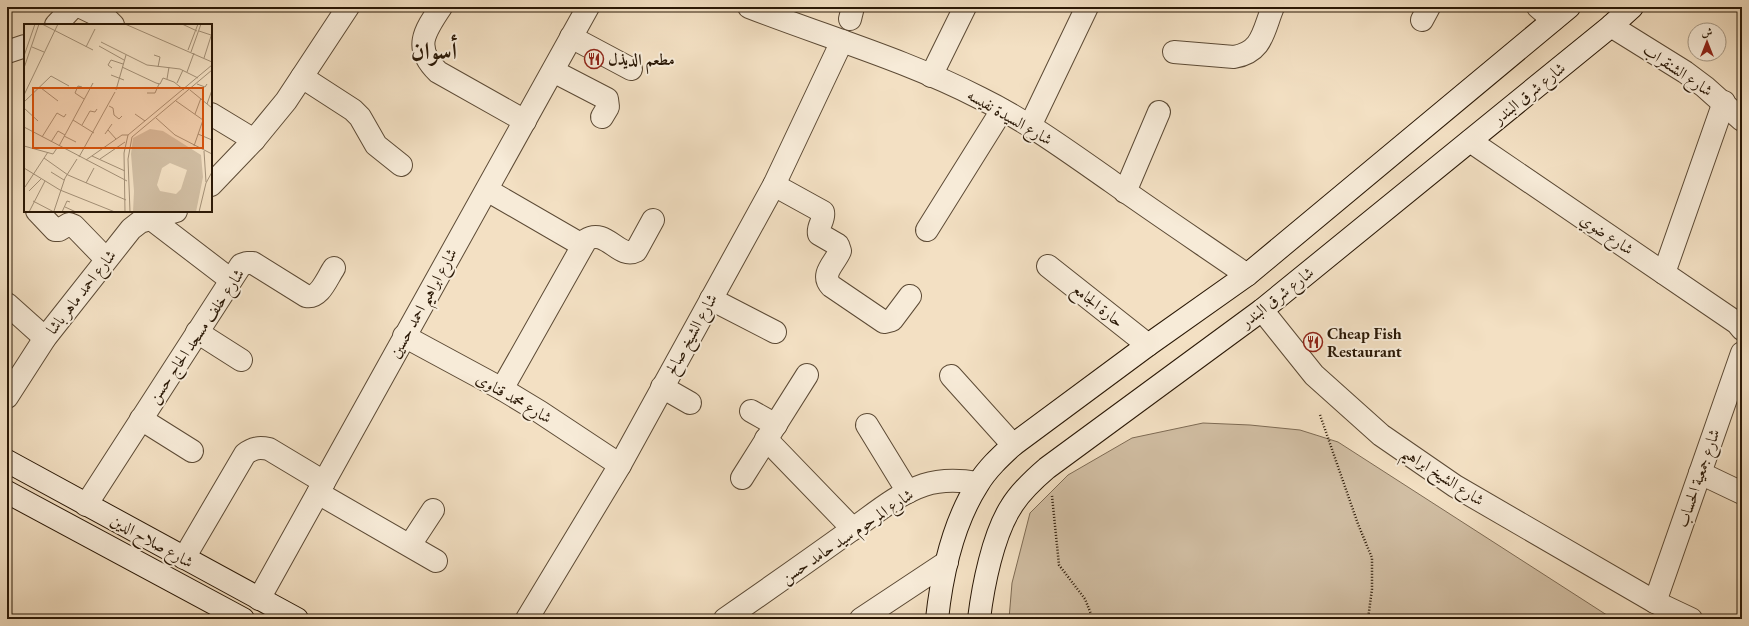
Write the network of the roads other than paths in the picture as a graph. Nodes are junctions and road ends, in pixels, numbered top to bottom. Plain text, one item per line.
1 (73, 7) edge
2 (81, 7) edge
3 (348, 7) edge
4 (441, 7) edge
5 (588, 7) edge
6 (749, 7) edge
7 (965, 7) edge
8 (1087, 7) edge
9 (1273, 7) edge
10 (1632, 7) edge
11 (1553, 11) edge
12 (57, 24) edge
13 (112, 24) edge
14 (1611, 26) junction
15 (572, 37) junction
16 (842, 41) junction
17 (24, 46) edge
18 (7, 52) edge
19 (1174, 52) dead end
20 (631, 69) dead end
21 (553, 71) junction
22 (931, 76) junction
23 (302, 77) junction
24 (1724, 102) junction
25 (1002, 110) junction
26 (1159, 112) dead end
27 (212, 115) edge
28 (602, 117) dead end
29 (1742, 120) edge
30 (525, 121) junction
31 (1030, 126) junction
32 (254, 140) junction
33 (1470, 141) junction
34 (401, 165) dead end
35 (212, 184) edge
36 (774, 185) junction
37 (487, 190) junction
38 (1125, 192) junction
39 (38, 212) edge
40 (174, 212) edge
41 (150, 218) junction
42 (653, 220) dead end
43 (927, 230) dead end
44 (582, 244) junction
45 (106, 259) junction
46 (1048, 266) dead end
47 (334, 268) dead end
48 (1664, 273) junction
49 (1247, 275) junction
50 (231, 280) junction
51 (910, 296) dead end
52 (710, 299) junction
53 (7, 304) edge
54 (1262, 310) junction
55 (1742, 329) edge
56 (197, 332) junction
57 (775, 332) dead end
58 (404, 336) junction
59 (45, 338) junction
60 (1148, 345) junction
61 (1742, 353) edge
62 (241, 360) dead end
63 (807, 374) dead end
64 (951, 376) dead end
65 (662, 387) junction
66 (502, 389) junction
67 (1736, 393) edge
68 (7, 397) edge
69 (690, 403) dead end
70 (751, 411) dead end
71 (141, 419) junction
72 (867, 425) dead end
73 (771, 432) junction
74 (1013, 445) junction
75 (192, 451) dead end
76 (7, 461) edge
77 (620, 465) junction
78 (1700, 473) junction
79 (742, 478) dead end
80 (978, 483) junction
81 (321, 488) junction
82 (7, 492) edge
83 (908, 492) junction
84 (1742, 493) edge
85 (86, 504) junction
86 (433, 510) dead end
87 (853, 529) junction
88 (410, 545) junction
89 (184, 558) junction
90 (436, 561) dead end
91 (947, 562) junction
92 (259, 599) junction
93 (1655, 602) junction
94 (530, 618) edge
95 (243, 619) edge
96 (297, 619) edge
97 (725, 619) edge
98 (861, 619) edge
99 (937, 619) edge
100 (979, 619) edge
101 (1691, 619) edge

1 - 12 street
2 - 13 street
3 - 23 street
4 - 30 street
5 - 15 street, شارع ابراهيم احمد حسين
6 - 16 street, شارع السيدة نفيسه
7 - 22 street
8 - 31 street
9 - 19 street
10 - 14 street, شارع شرق البندر
11 - 49 street
14 - 24 street, شارع الشنقراب
14 - 33 street, شارع شرق البندر
15 - 20 street
15 - 21 street, شارع ابراهيم احمد حسين
16 - 22 street, شارع السيدة نفيسه
16 - 36 street, شارع الشيخ صالح
17 - 18 street
21 - 28 street
21 - 30 street, شارع ابراهيم احمد حسين
22 - 25 street, شارع السيدة نفيسه
23 - 32 street
23 - 34 street
24 - 29 street, شارع الشنقراب
24 - 48 street
25 - 31 street, شارع السيدة نفيسه
25 - 43 street
26 - 38 street
27 - 32 street
30 - 37 street, شارع ابراهيم احمد حسين
31 - 38 street, شارع السيدة نفيسه
32 - 35 street
33 - 48 street, شارع ضوي
33 - 54 street, شارع شرق البندر
36 - 51 street
36 - 52 street, شارع الشيخ صالح
37 - 44 street
37 - 58 street, شارع ابراهيم احمد حسين
38 - 49 street, شارع السيدة نفيسه
39 - 45 street
40 - 41 street, شارع احمد ماهر باشا
41 - 45 street, شارع احمد ماهر باشا
41 - 50 street
42 - 44 street
44 - 66 street
45 - 59 street, شارع احمد ماهر باشا
46 - 60 street, حارة الجامع
47 - 50 street, شارع خلف مسجد الحاج حسن
48 - 55 street, شارع ضوي
49 - 60 street
50 - 56 street, شارع خلف مسجد الحاج حسن
52 - 57 street
52 - 65 street, شارع الشيخ صالح
53 - 59 street
54 - 93 street, شارع الشيخ ابراهيم
54 - 100 street, شارع شرق البندر
56 - 62 street
56 - 71 street, شارع خلف مسجد الحاج حسن
58 - 66 street, شارع محمد قناوى
58 - 81 street, شارع ابراهيم احمد حسين
59 - 68 street, شارع احمد ماهر باشا
60 - 74 street
61 - 67 street, شارع جمعية الحساب
63 - 73 street
64 - 74 street
65 - 69 street
65 - 77 street, شارع الشيخ صالح
66 - 77 street, شارع محمد قناوى
67 - 78 street, شارع جمعية الحساب
70 - 73 street
71 - 75 street
71 - 85 street, شارع خلف مسجد الحاج حسن
72 - 83 street
73 - 79 street
73 - 87 street
74 - 80 street
76 - 85 street, شارع صلاح الدين
77 - 94 street, شارع الشيخ صالح
78 - 84 street
78 - 93 street, شارع جمعية الحساب
80 - 83 street, شارع المرحوم سيد حامد حسن
80 - 91 street
81 - 88 street
81 - 89 street
81 - 92 street, شارع ابراهيم احمد حسين
82 - 95 street, شارع صلاح الدين
83 - 87 street, شارع المرحوم سيد حامد حسن
85 - 89 street, شارع صلاح الدين
86 - 88 street
87 - 97 street, شارع المرحوم سيد حامد حسن
88 - 90 street
89 - 92 street, شارع صلاح الدين
91 - 98 street
91 - 99 street
92 - 96 street, شارع صلاح الدين
93 - 101 street, شارع الشيخ ابراهيم

